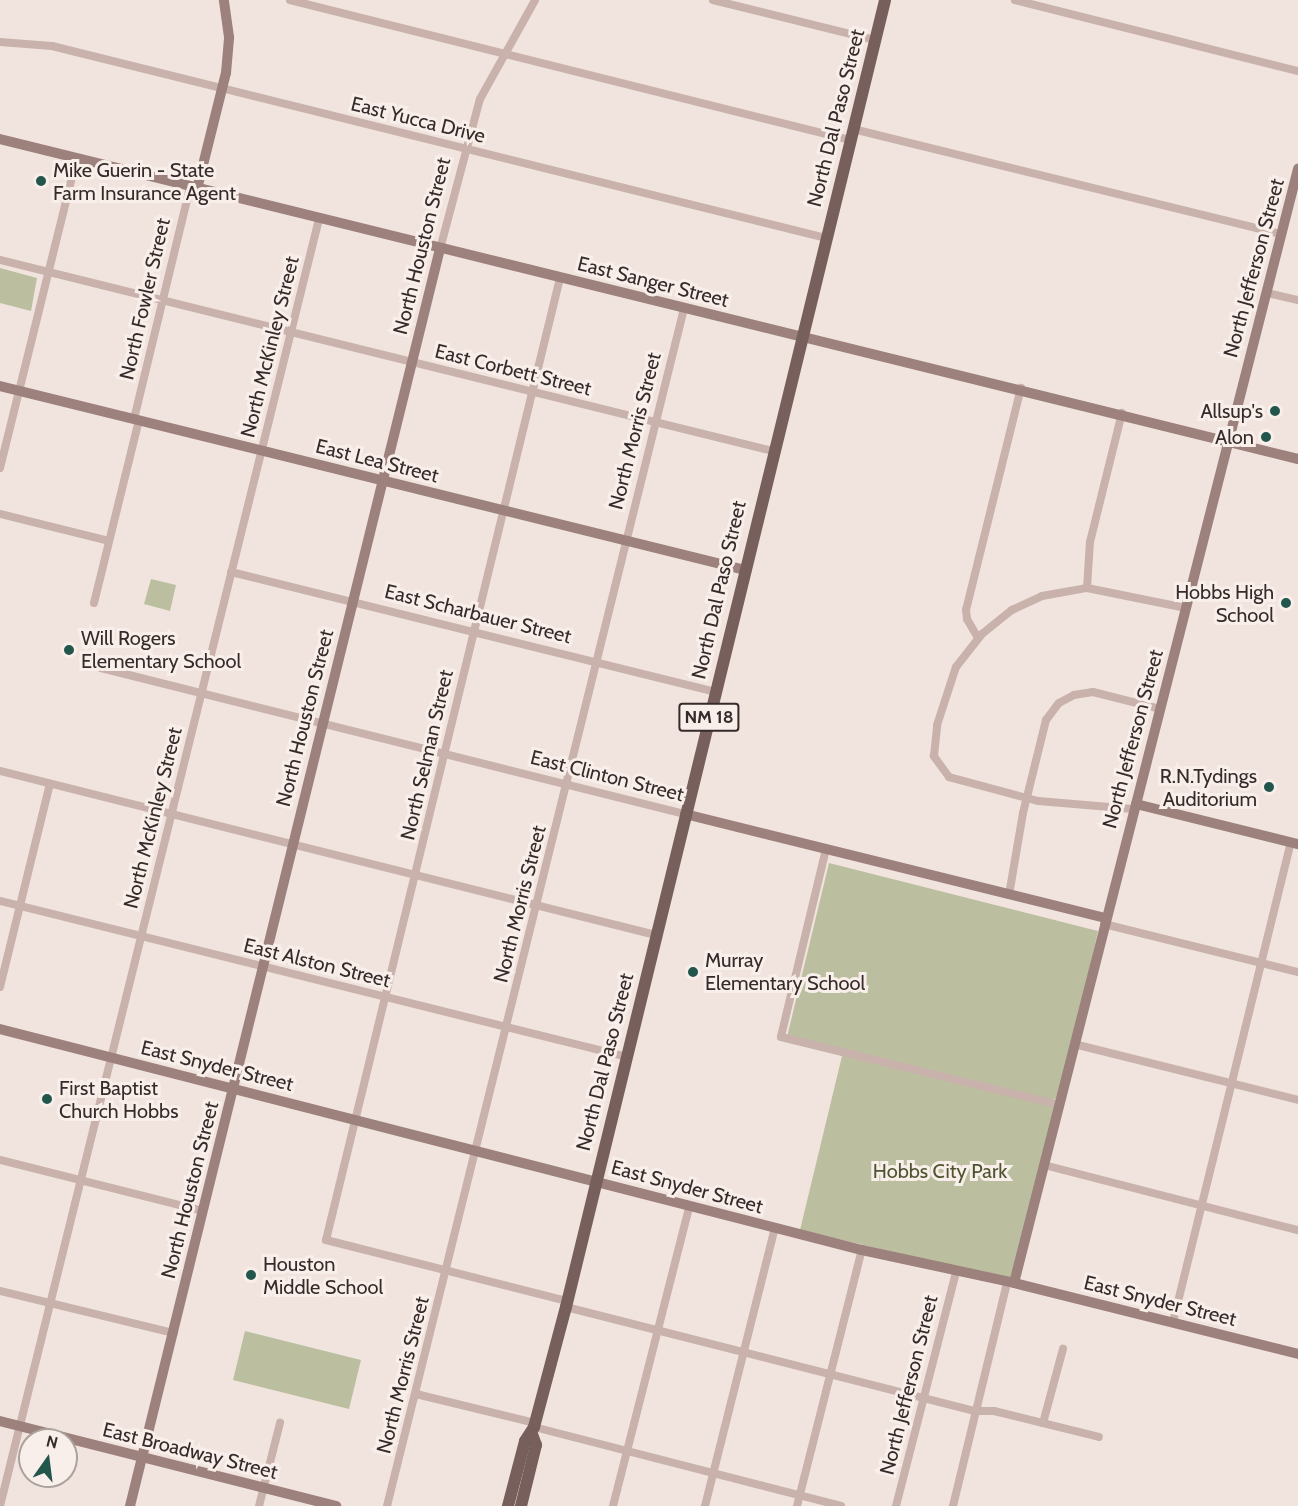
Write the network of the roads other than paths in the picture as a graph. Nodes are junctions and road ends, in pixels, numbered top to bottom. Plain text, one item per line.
1 (224, 0) edge
2 (290, 0) edge
3 (535, 0) edge
4 (712, 0) edge
5 (885, 0) edge
6 (1015, 0) edge
7 (875, 40) junction
8 (0, 42) edge
9 (505, 53) junction
10 (1298, 71) edge
11 (222, 88) junction
12 (0, 134) edge
13 (851, 134) junction
14 (0, 139) edge
15 (465, 148) junction
16 (63, 155) junction
17 (77, 159) junction
18 (1298, 169) edge
19 (1296, 186) edge
20 (193, 188) junction
21 (319, 219) junction
22 (1282, 234) junction
23 (826, 238) junction
24 (440, 249) junction
25 (0, 260) edge
26 (49, 272) junction
27 (560, 278) junction
28 (1267, 292) junction
29 (1298, 300) edge
30 (164, 301) junction
31 (684, 309) junction
32 (291, 332) junction
33 (802, 337) junction
34 (411, 362) junction
35 (0, 386) edge
36 (1021, 388) junction
37 (20, 390) junction
38 (532, 391) junction
39 (1122, 413) junction
40 (137, 420) junction
41 (655, 422) junction
42 (1226, 440) junction
43 (261, 450) junction
44 (773, 451) junction
45 (1298, 459) edge
46 (0, 468) edge
47 (382, 481) junction
48 (503, 510) junction
49 (0, 514) edge
50 (109, 541) junction
51 (624, 541) junction
52 (745, 570) junction
53 (231, 572) junction
54 (1088, 588) junction
55 (353, 601) junction
56 (94, 603) dead end
57 (1186, 608) junction
58 (473, 632) junction
59 (978, 638) junction
60 (595, 662) junction
61 (101, 668) dead end
62 (201, 692) junction
63 (715, 692) junction
64 (1160, 709) junction
65 (323, 723) junction
66 (444, 753) junction
67 (0, 771) edge
68 (50, 784) junction
69 (566, 784) junction
70 (1026, 798) junction
71 (1134, 806) junction
72 (171, 814) junction
73 (685, 814) junction
74 (1294, 843) edge
75 (293, 844) junction
76 (826, 849) junction
77 (416, 875) junction
78 (1009, 895) junction
79 (0, 901) edge
80 (537, 905) junction
81 (20, 906) junction
82 (1105, 921) junction
83 (656, 935) junction
84 (141, 936) junction
85 (1261, 962) junction
86 (264, 966) junction
87 (1298, 972) edge
88 (0, 987) edge
89 (386, 997) junction
90 (507, 1027) junction
91 (0, 1029) edge
92 (1074, 1044) junction
93 (627, 1057) junction
94 (113, 1059) junction
95 (1230, 1084) junction
96 (234, 1088) junction
97 (1298, 1100) edge
98 (1059, 1106) junction
99 (356, 1120) junction
100 (477, 1150) junction
101 (0, 1160) edge
102 (1044, 1165) junction
103 (82, 1181) junction
104 (595, 1182) junction
105 (1200, 1205) junction
106 (689, 1207) junction
107 (203, 1211) junction
108 (775, 1228) junction
109 (1298, 1230) edge
110 (862, 1250) junction
111 (446, 1271) junction
112 (956, 1273) junction
113 (1010, 1283) junction
114 (0, 1291) edge
115 (566, 1304) junction
116 (51, 1305) junction
117 (1173, 1322) junction
118 (658, 1332) junction
119 (174, 1333) junction
120 (1063, 1349) dead end
121 (744, 1352) junction
122 (1298, 1354) edge
123 (831, 1373) junction
124 (416, 1394) junction
125 (924, 1398) junction
126 (979, 1410) junction
127 (0, 1421) edge
128 (1043, 1423) junction
129 (280, 1424) dead end
130 (20, 1426) junction
131 (534, 1428) junction
132 (1099, 1437) dead end
133 (627, 1452) junction
134 (142, 1457) junction
135 (713, 1473) junction
136 (263, 1488) junction
137 (800, 1496) junction
138 (0, 1506) edge
139 (130, 1506) edge
140 (259, 1506) edge
141 (336, 1506) edge
142 (387, 1506) edge
143 (508, 1506) edge
144 (521, 1506) edge
145 (613, 1506) edge
146 (705, 1506) edge
147 (797, 1506) edge
148 (842, 1506) edge
149 (896, 1506) edge
150 (953, 1506) edge

1 - 11 street, North Fowler Street
2 - 9 street
3 - 9 street, North Houston Street
4 - 7 street
5 - 7 main road, North Dal Paso Street / NM 18
6 - 10 street
7 - 13 main road, North Dal Paso Street / NM 18
8 - 11 street, East Yucca Drive
9 - 13 street
9 - 15 street, North Houston Street
11 - 15 street, East Yucca Drive
11 - 20 street, North Fowler Street
12 - 16 street
13 - 22 street
13 - 23 main road, North Dal Paso Street / NM 18
14 - 16 street, East Sanger Street
15 - 23 street, East Yucca Drive
15 - 24 street, North Houston Street
16 - 17 street, East Sanger Street
17 - 20 street, East Sanger Street
17 - 26 street
18 - 19 street, North Jefferson Street
19 - 22 street, North Jefferson Street
20 - 21 street, East Sanger Street
20 - 30 street, North Fowler Street
21 - 24 street, East Sanger Street
21 - 32 street, North McKinley Street
22 - 28 street, North Jefferson Street
23 - 33 main road, North Dal Paso Street / NM 18
24 - 27 street, East Sanger Street
24 - 34 street, North Houston Street
25 - 26 street, East Corbett Street
26 - 30 street, East Corbett Street
26 - 37 street
27 - 31 street, East Sanger Street
27 - 38 street, North Selman Street
28 - 29 street
28 - 42 street, North Jefferson Street
30 - 32 street, East Corbett Street
30 - 40 street, North Fowler Street
31 - 33 street, East Sanger Street
31 - 41 street, North Morris Street
32 - 34 street, East Corbett Street
32 - 43 street, North McKinley Street
33 - 36 street, East Sanger Street
33 - 44 main road, North Dal Paso Street / NM 18
34 - 38 street, East Corbett Street
34 - 47 street, North Houston Street
35 - 37 street, East Lea Street
36 - 39 street, East Sanger Street
36 - 59 street
37 - 40 street, East Lea Street
37 - 46 street
38 - 41 street, East Corbett Street
38 - 48 street, North Selman Street
39 - 42 street, East Sanger Street
39 - 54 street
40 - 43 street, East Lea Street
40 - 50 street, North Fowler Street
41 - 44 street, East Corbett Street
41 - 51 street, North Morris Street
42 - 45 street, East Sanger Street
42 - 57 street, North Jefferson Street
43 - 47 street, East Lea Street
43 - 53 street, North McKinley Street
44 - 52 main road, North Dal Paso Street / NM 18
47 - 48 street, East Lea Street
47 - 55 street, North Houston Street
48 - 51 street, East Lea Street
48 - 58 street, North Selman Street
49 - 50 street
50 - 56 street, North Fowler Street
51 - 52 street, East Lea Street
51 - 60 street, North Morris Street
52 - 63 main road, North Dal Paso Street / NM 18
53 - 55 street, East Scharbauer Street
53 - 62 street, North McKinley Street
54 - 57 street
54 - 59 street
55 - 58 street, East Scharbauer Street
55 - 65 street, North Houston Street
57 - 64 street, North Jefferson Street
58 - 60 street, East Scharbauer Street
58 - 66 street, North Selman Street
59 - 70 street
60 - 63 street, East Scharbauer Street
60 - 69 street, North Morris Street
61 - 62 street, East Clinton Street
62 - 65 street, East Clinton Street
62 - 72 street, North McKinley Street
63 - 73 main road, North Dal Paso Street / NM 18
64 - 70 street
64 - 71 street, North Jefferson Street
65 - 66 street, East Clinton Street
65 - 75 street, North Houston Street
66 - 69 street, East Clinton Street
66 - 77 street, North Selman Street
67 - 68 street
68 - 72 street
68 - 81 street
69 - 73 street, East Clinton Street
69 - 80 street, North Morris Street
70 - 71 street
70 - 78 street
71 - 74 street
71 - 82 street, North Jefferson Street
72 - 75 street
72 - 84 street, North McKinley Street
73 - 76 street, East Clinton Street
73 - 83 main road, North Dal Paso Street / NM 18
74 - 85 street
75 - 77 street
75 - 86 street, North Houston Street
76 - 78 street, East Clinton Street
76 - 98 street
77 - 80 street
77 - 89 street, North Selman Street
78 - 82 street, East Clinton Street
79 - 81 street, East Alston Street
80 - 83 street
80 - 90 street, North Morris Street
81 - 84 street, East Alston Street
81 - 88 street
82 - 85 street, East Clinton Street
82 - 92 street, North Jefferson Street
83 - 93 main road, North Dal Paso Street / NM 18
84 - 86 street, East Alston Street
84 - 94 street, North McKinley Street
85 - 87 street, East Clinton Street
85 - 95 street
86 - 89 street, East Alston Street
86 - 96 street, North Houston Street
89 - 90 street, East Alston Street
89 - 99 street, North Selman Street
90 - 93 street, East Alston Street
90 - 100 street, North Morris Street
91 - 94 street, East Snyder Street
92 - 95 street
92 - 98 street, North Jefferson Street
93 - 104 main road, North Dal Paso Street / NM 18
94 - 96 street, East Snyder Street
94 - 103 street, North McKinley Street
95 - 97 street
95 - 105 street
96 - 99 street, East Snyder Street
96 - 107 street, North Houston Street
98 - 102 street, North Jefferson Street
99 - 100 street, East Snyder Street
99 - 111 street, North Selman Street
100 - 104 street, East Snyder Street
100 - 111 street, North Morris Street
101 - 103 street
102 - 105 street
102 - 113 street, North Jefferson Street
103 - 107 street
103 - 116 street, North McKinley Street
104 - 106 street, East Snyder Street
104 - 115 main road, North Dal Paso Street / NM 18
105 - 109 street
105 - 117 street
106 - 108 street, East Snyder Street
106 - 118 street
107 - 119 street, North Houston Street
108 - 110 street, East Snyder Street
108 - 121 street
110 - 112 street, East Snyder Street
110 - 123 street
111 - 115 street
111 - 124 street, North Morris Street
112 - 113 street, East Snyder Street
112 - 125 street, North Jefferson Street
113 - 117 street, East Snyder Street
113 - 126 street
114 - 116 street
115 - 118 street
115 - 131 main road, North Dal Paso Street / NM 18
116 - 119 street
116 - 130 street, North McKinley Street
117 - 122 street, East Snyder Street
118 - 121 street
118 - 133 street
119 - 134 street, North Houston Street
120 - 128 street
121 - 123 street
121 - 135 street
123 - 125 street
123 - 137 street
124 - 131 street
124 - 142 street, North Morris Street
125 - 126 street
125 - 149 street, North Jefferson Street
126 - 128 street
126 - 150 street
127 - 130 street, East Broadway Street
128 - 132 street
129 - 136 street
130 - 134 street, East Broadway Street
130 - 138 street, North McKinley Street
131 - 133 street
131 - 143 main road, North Dal Paso Street
131 - 144 main road, North Dal Paso Street / NM 18
133 - 135 street
133 - 145 street
134 - 136 street, East Broadway Street
134 - 139 street, North Houston Street
135 - 137 street
135 - 146 street
136 - 140 street
136 - 141 street, East Broadway Street
137 - 147 street
137 - 148 street

